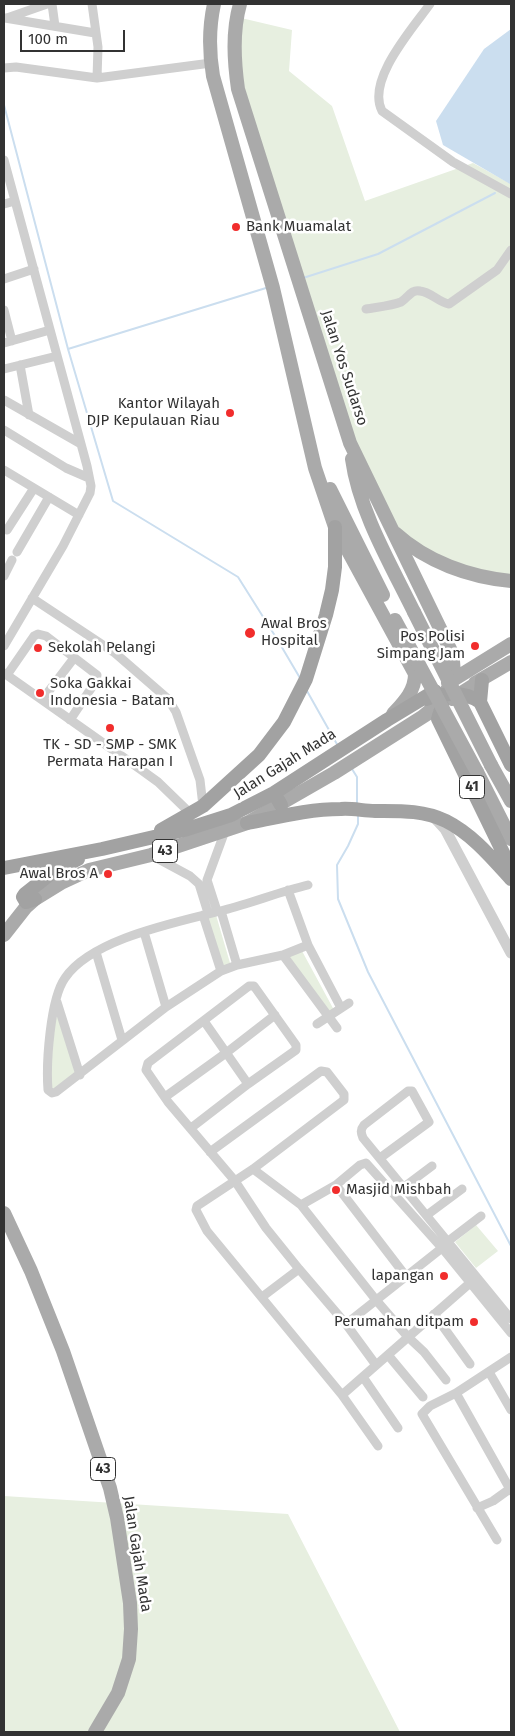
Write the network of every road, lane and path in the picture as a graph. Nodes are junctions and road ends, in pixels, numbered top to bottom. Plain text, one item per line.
1 (47, 4) edge
2 (52, 4) edge
3 (92, 4) edge
4 (214, 4) edge
5 (240, 4) edge
6 (430, 4) edge
7 (4, 18) edge
8 (56, 26) junction
9 (95, 32) junction
10 (211, 63) junction
11 (4, 68) edge
12 (96, 78) junction
13 (4, 160) edge
14 (8, 192) edge
15 (511, 194) edge
16 (15, 201) junction
17 (4, 204) edge
18 (511, 250) edge
19 (34, 269) junction
20 (4, 279) edge
21 (366, 309) dead end
22 (4, 310) edge
23 (50, 330) junction
24 (8, 342) edge
25 (57, 356) junction
26 (20, 364) junction
27 (4, 369) edge
28 (4, 400) edge
29 (29, 415) junction
30 (4, 430) edge
31 (350, 443) junction
32 (81, 444) junction
33 (315, 468) junction
34 (4, 470) edge
35 (89, 478) junction
36 (34, 488) junction
37 (49, 497) junction
38 (79, 515) junction
39 (335, 527) junction
40 (391, 529) junction
41 (6, 530) edge
42 (22, 541) junction
43 (11, 558) edge
44 (4, 576) edge
45 (511, 581) edge
46 (32, 598) junction
47 (435, 619) junction
48 (6, 636) edge
49 (396, 638) junction
50 (511, 644) edge
51 (4, 646) edge
52 (74, 658) junction
53 (511, 662) edge
54 (5, 674) edge
55 (415, 674) junction
56 (482, 680) junction
57 (449, 690) junction
58 (42, 700) junction
59 (480, 702) junction
60 (70, 720) junction
61 (387, 720) junction
62 (500, 744) junction
63 (511, 764) edge
64 (462, 766) junction
65 (277, 799) junction
66 (511, 801) edge
67 (203, 806) junction
68 (190, 813) junction
69 (433, 816) junction
70 (247, 823) junction
71 (225, 831) junction
72 (511, 839) edge
73 (138, 840) junction
74 (102, 849) junction
75 (151, 855) junction
76 (4, 868) edge
77 (511, 869) edge
78 (511, 879) edge
79 (203, 882) junction
80 (308, 885) dead end
81 (288, 890) junction
82 (35, 899) junction
83 (212, 913) junction
84 (144, 932) junction
85 (4, 934) edge
86 (308, 945) junction
87 (96, 952) junction
88 (511, 953) edge
89 (284, 955) junction
90 (237, 966) junction
91 (221, 971) junction
92 (56, 998) junction
93 (166, 1008) junction
94 (275, 1014) junction
95 (328, 1016) junction
96 (204, 1021) junction
97 (317, 1024) dead end
98 (338, 1028) dead end
99 (122, 1040) junction
100 (226, 1053) junction
101 (80, 1075) junction
102 (248, 1084) junction
103 (165, 1097) junction
104 (191, 1128) junction
105 (210, 1152) junction
106 (380, 1158) junction
107 (432, 1166) dead end
108 (253, 1169) junction
109 (235, 1181) junction
110 (336, 1185) junction
111 (404, 1187) junction
112 (462, 1189) dead end
113 (301, 1205) junction
114 (4, 1213) edge
115 (427, 1215) junction
116 (482, 1216) dead end
117 (445, 1245) junction
118 (298, 1269) junction
119 (405, 1276) junction
120 (470, 1283) junction
121 (262, 1297) junction
122 (376, 1300) junction
123 (434, 1314) junction
124 (511, 1319) edge
125 (346, 1324) junction
126 (511, 1333) edge
127 (408, 1337) junction
128 (388, 1355) junction
129 (511, 1356) edge
130 (470, 1364) dead end
131 (376, 1365) junction
132 (489, 1372) junction
133 (363, 1377) junction
134 (446, 1380) dead end
135 (456, 1393) junction
136 (342, 1395) junction
137 (423, 1397) dead end
138 (511, 1410) edge
139 (398, 1428) dead end
140 (378, 1446) dead end
141 (511, 1489) edge
142 (477, 1508) junction
143 (497, 1540) dead end
144 (96, 1732) edge

1 - 7 street
2 - 8 street
3 - 9 street
4 - 10 main road
5 - 31 main road, Jalan Yos Sudarso
6 - 15 street
7 - 8 street
8 - 9 street
9 - 12 street
10 - 12 street
10 - 33 main road
11 - 12 street
13 - 14 street
14 - 16 street
16 - 17 street
16 - 19 street
18 - 21 street
19 - 20 street
19 - 23 street
22 - 24 street
23 - 24 street
23 - 25 street
25 - 26 street
25 - 32 street
26 - 27 street
26 - 29 street
28 - 29 street
29 - 32 street
30 - 35 street
31 - 40 main road, Jalan Yos Sudarso
31 - 66 main road, bridge
32 - 35 street
33 - 39 main road
33 - 72 main road, bridge
34 - 36 street
35 - 38 street
36 - 37 street
36 - 41 street
37 - 38 street
37 - 42 street
38 - 46 street
39 - 49 main road
39 - 67 highway
40 - 45 main road
40 - 47 main road, Jalan Yos Sudarso
41 - 42 street
42 - 43 street
43 - 44 street
46 - 48 street
46 - 67 street
47 - 49 main road
47 - 57 main road, Jalan Yos Sudarso
48 - 51 street
49 - 55 main road
50 - 57 main road
52 - 54 street
52 - 58 street
52 - 60 street
53 - 56 main road
54 - 58 street
55 - 57 main road
55 - 61 main road
56 - 57 main road
56 - 59 highway
57 - 59 highway
57 - 61 highway, Jalan Gajah Mada / 43
57 - 64 highway, 41
57 - 65 main road, Jalan Gajah Mada / 43
58 - 60 street
59 - 62 highway
60 - 68 street
61 - 65 highway, Jalan Gajah Mada / 43
62 - 63 highway
62 - 64 highway
64 - 77 highway, 41
65 - 70 main road, Jalan Gajah Mada / 43
65 - 73 highway, Jalan Gajah Mada / 43
67 - 68 highway
68 - 73 highway
69 - 70 highway
69 - 78 highway
69 - 88 street
70 - 71 main road, Jalan Gajah Mada / 43
71 - 75 main road, Jalan Gajah Mada / 43
71 - 79 street
73 - 74 highway, Jalan Gajah Mada / 43
74 - 76 highway, Jalan Gajah Mada / 43
74 - 82 highway
75 - 79 street
75 - 82 main road, Jalan Gajah Mada / 43
79 - 83 street
80 - 81 street
81 - 83 street
81 - 86 street
82 - 85 main road, Jalan Gajah Mada / 43
83 - 84 street
83 - 90 street
83 - 91 street
84 - 87 street
84 - 93 street
86 - 89 street
86 - 95 street
87 - 92 street
87 - 99 street
89 - 90 street
89 - 95 street
90 - 91 street
91 - 93 street
92 - 101 street
92 - 101 street
93 - 99 street
94 - 96 street
94 - 100 street
94 - 102 street
95 - 97 street
95 - 98 street
96 - 100 street
96 - 103 street
99 - 101 street
100 - 102 street
100 - 103 street
102 - 104 street
103 - 104 street
104 - 105 street
105 - 108 street
105 - 109 street
106 - 106 street
106 - 111 street
107 - 111 street
108 - 109 street
108 - 113 street
109 - 118 street
109 - 121 street
110 - 113 street
110 - 117 street
110 - 119 street
111 - 115 street
112 - 115 street
113 - 122 street
114 - 144 main road, Jalan Gajah Mada / 43
115 - 117 street
116 - 117 street
117 - 119 street
117 - 120 street
117 - 124 street
118 - 121 street
118 - 125 street
119 - 122 street
120 - 123 street
120 - 126 street
121 - 136 street
122 - 125 street
122 - 127 street
123 - 127 street
123 - 130 street
125 - 131 street
127 - 128 street
127 - 134 street
128 - 131 street
128 - 137 street
129 - 132 street
131 - 133 street
132 - 135 street
132 - 138 street
133 - 136 street
133 - 139 street
135 - 141 street
135 - 142 street
136 - 140 street
141 - 142 street
142 - 143 street

